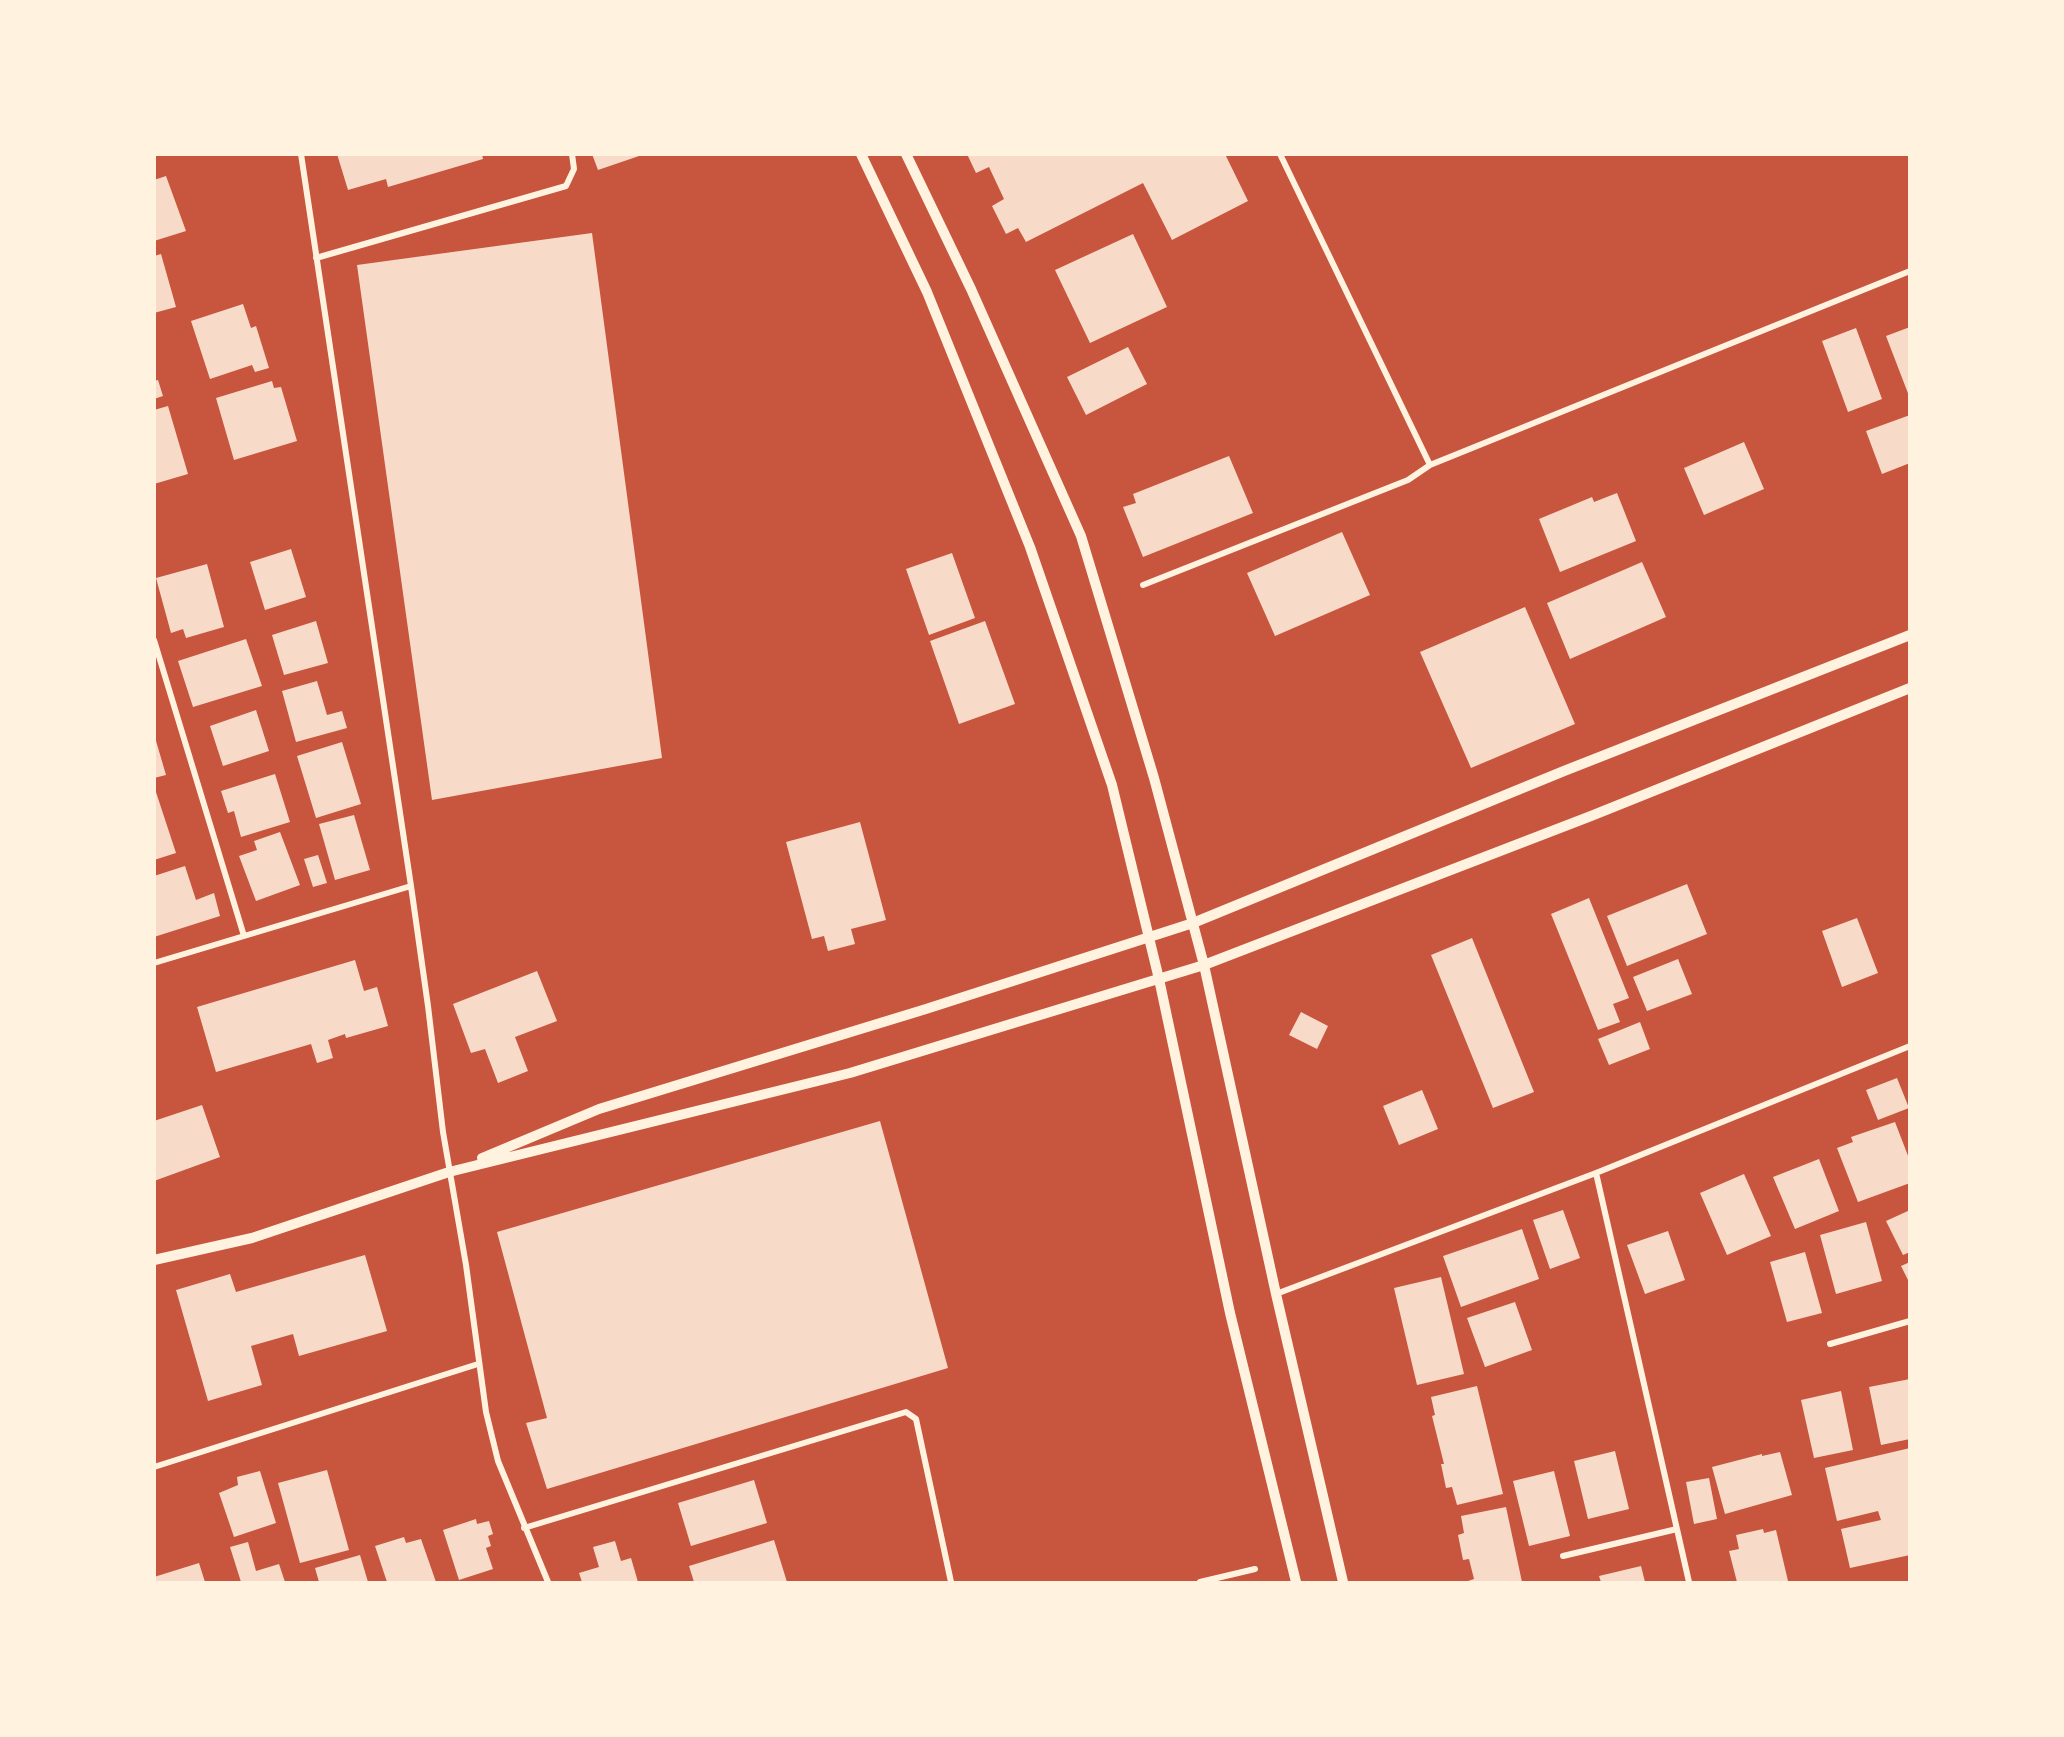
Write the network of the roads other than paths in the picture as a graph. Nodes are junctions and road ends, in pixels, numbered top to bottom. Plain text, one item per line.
1 (301, 154) edge
2 (572, 154) edge
3 (861, 154) edge
4 (906, 154) edge
5 (1281, 154) edge
6 (316, 258) junction
7 (1910, 271) edge
8 (1430, 465) junction
9 (1143, 585) dead end
10 (1910, 635) edge
11 (154, 639) edge
12 (1910, 688) edge
13 (411, 886) junction
14 (1193, 923) junction
15 (244, 936) junction
16 (1148, 938) junction
17 (154, 963) edge
18 (1204, 965) junction
19 (1159, 979) junction
20 (1910, 1046) edge
21 (449, 1172) junction
22 (1596, 1173) junction
23 (154, 1260) edge
24 (1276, 1294) junction
25 (1910, 1321) edge
26 (1830, 1344) dead end
27 (478, 1364) junction
28 (154, 1467) edge
29 (524, 1528) junction
30 (1677, 1529) junction
31 (1563, 1556) dead end
32 (1255, 1569) dead end
33 (548, 1582) edge
34 (951, 1582) edge
35 (1200, 1582) edge
36 (1296, 1582) edge
37 (1343, 1582) edge
38 (1689, 1582) edge

1 - 6 street
2 - 6 street
3 - 16 street
4 - 14 street
5 - 8 street
6 - 13 street
7 - 8 street
8 - 9 street
10 - 14 street
11 - 15 street
12 - 18 street
13 - 15 street
13 - 21 street
14 - 16 street
14 - 18 street
15 - 17 street
16 - 19 street
16 - 21 street
18 - 19 street
18 - 24 street
19 - 21 street
19 - 36 street
20 - 22 street
21 - 23 street
21 - 27 street
22 - 24 street
22 - 30 street
24 - 37 street
25 - 26 street
27 - 28 street
27 - 29 street
29 - 33 street
29 - 34 street
30 - 31 street
30 - 38 street
32 - 35 street

